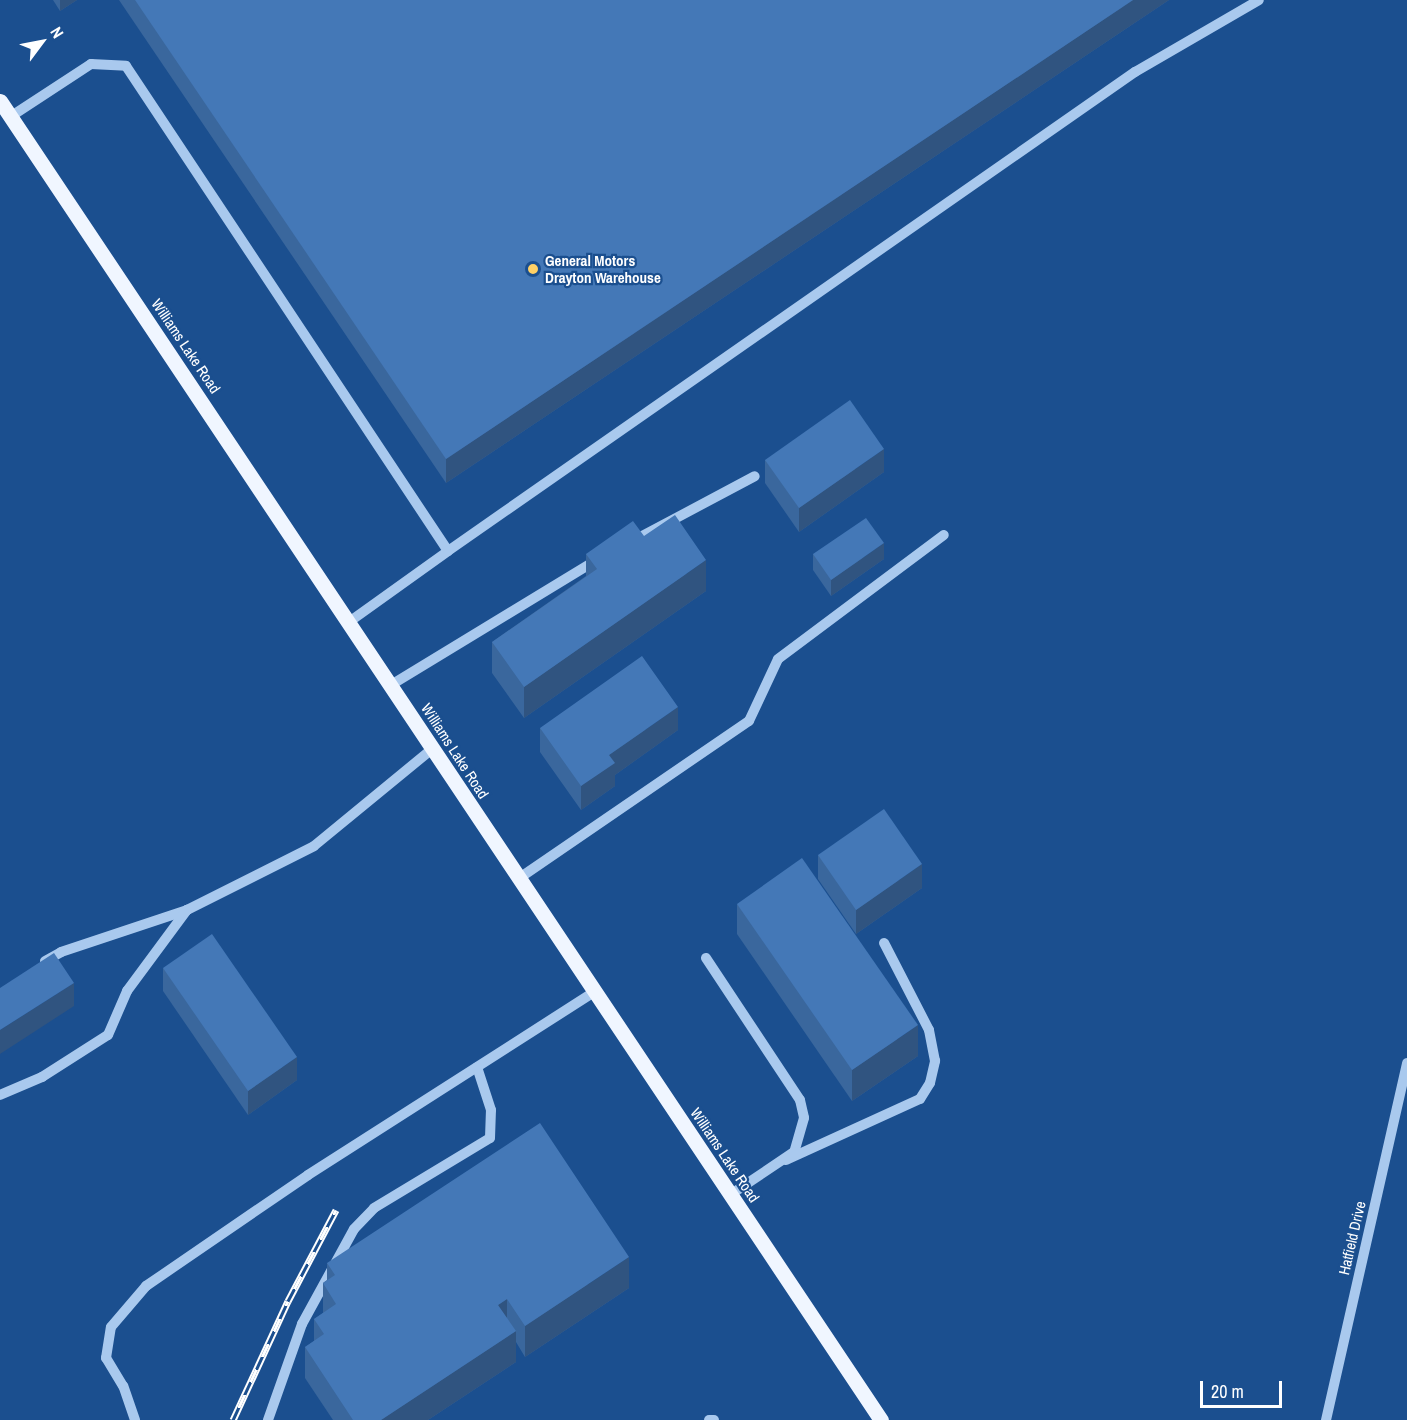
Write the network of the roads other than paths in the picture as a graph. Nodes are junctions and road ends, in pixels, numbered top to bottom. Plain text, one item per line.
1 (1259, 0) edge
2 (0, 101) edge
3 (10, 117) junction
4 (755, 476) dead end
5 (944, 536) dead end
6 (448, 552) junction
7 (349, 622) junction
8 (391, 685) junction
9 (432, 749) junction
10 (518, 879) junction
11 (187, 910) junction
12 (884, 943) dead end
13 (706, 958) dead end
14 (30, 970) edge
15 (594, 992) junction
16 (1407, 1063) edge
17 (477, 1067) junction
18 (0, 1095) edge
19 (786, 1160) junction
20 (730, 1195) junction
21 (135, 1420) edge
22 (268, 1420) edge
23 (709, 1420) edge
24 (714, 1420) edge
25 (881, 1420) edge
26 (1326, 1420) edge

1 - 6 street
2 - 3 main road, Williams Lake Road
3 - 6 street
3 - 7 main road, Williams Lake Road
4 - 8 street
5 - 10 street
6 - 7 street
7 - 8 main road, Williams Lake Road
8 - 9 main road, Williams Lake Road
9 - 10 main road, Williams Lake Road
9 - 11 street
10 - 15 main road, Williams Lake Road
11 - 14 street
11 - 18 street
12 - 19 street
13 - 19 street
15 - 17 street
15 - 20 main road, Williams Lake Road
16 - 26 street, Hatfield Drive
17 - 21 street
17 - 22 street
19 - 20 street
20 - 25 main road, Williams Lake Road
23 - 24 street

